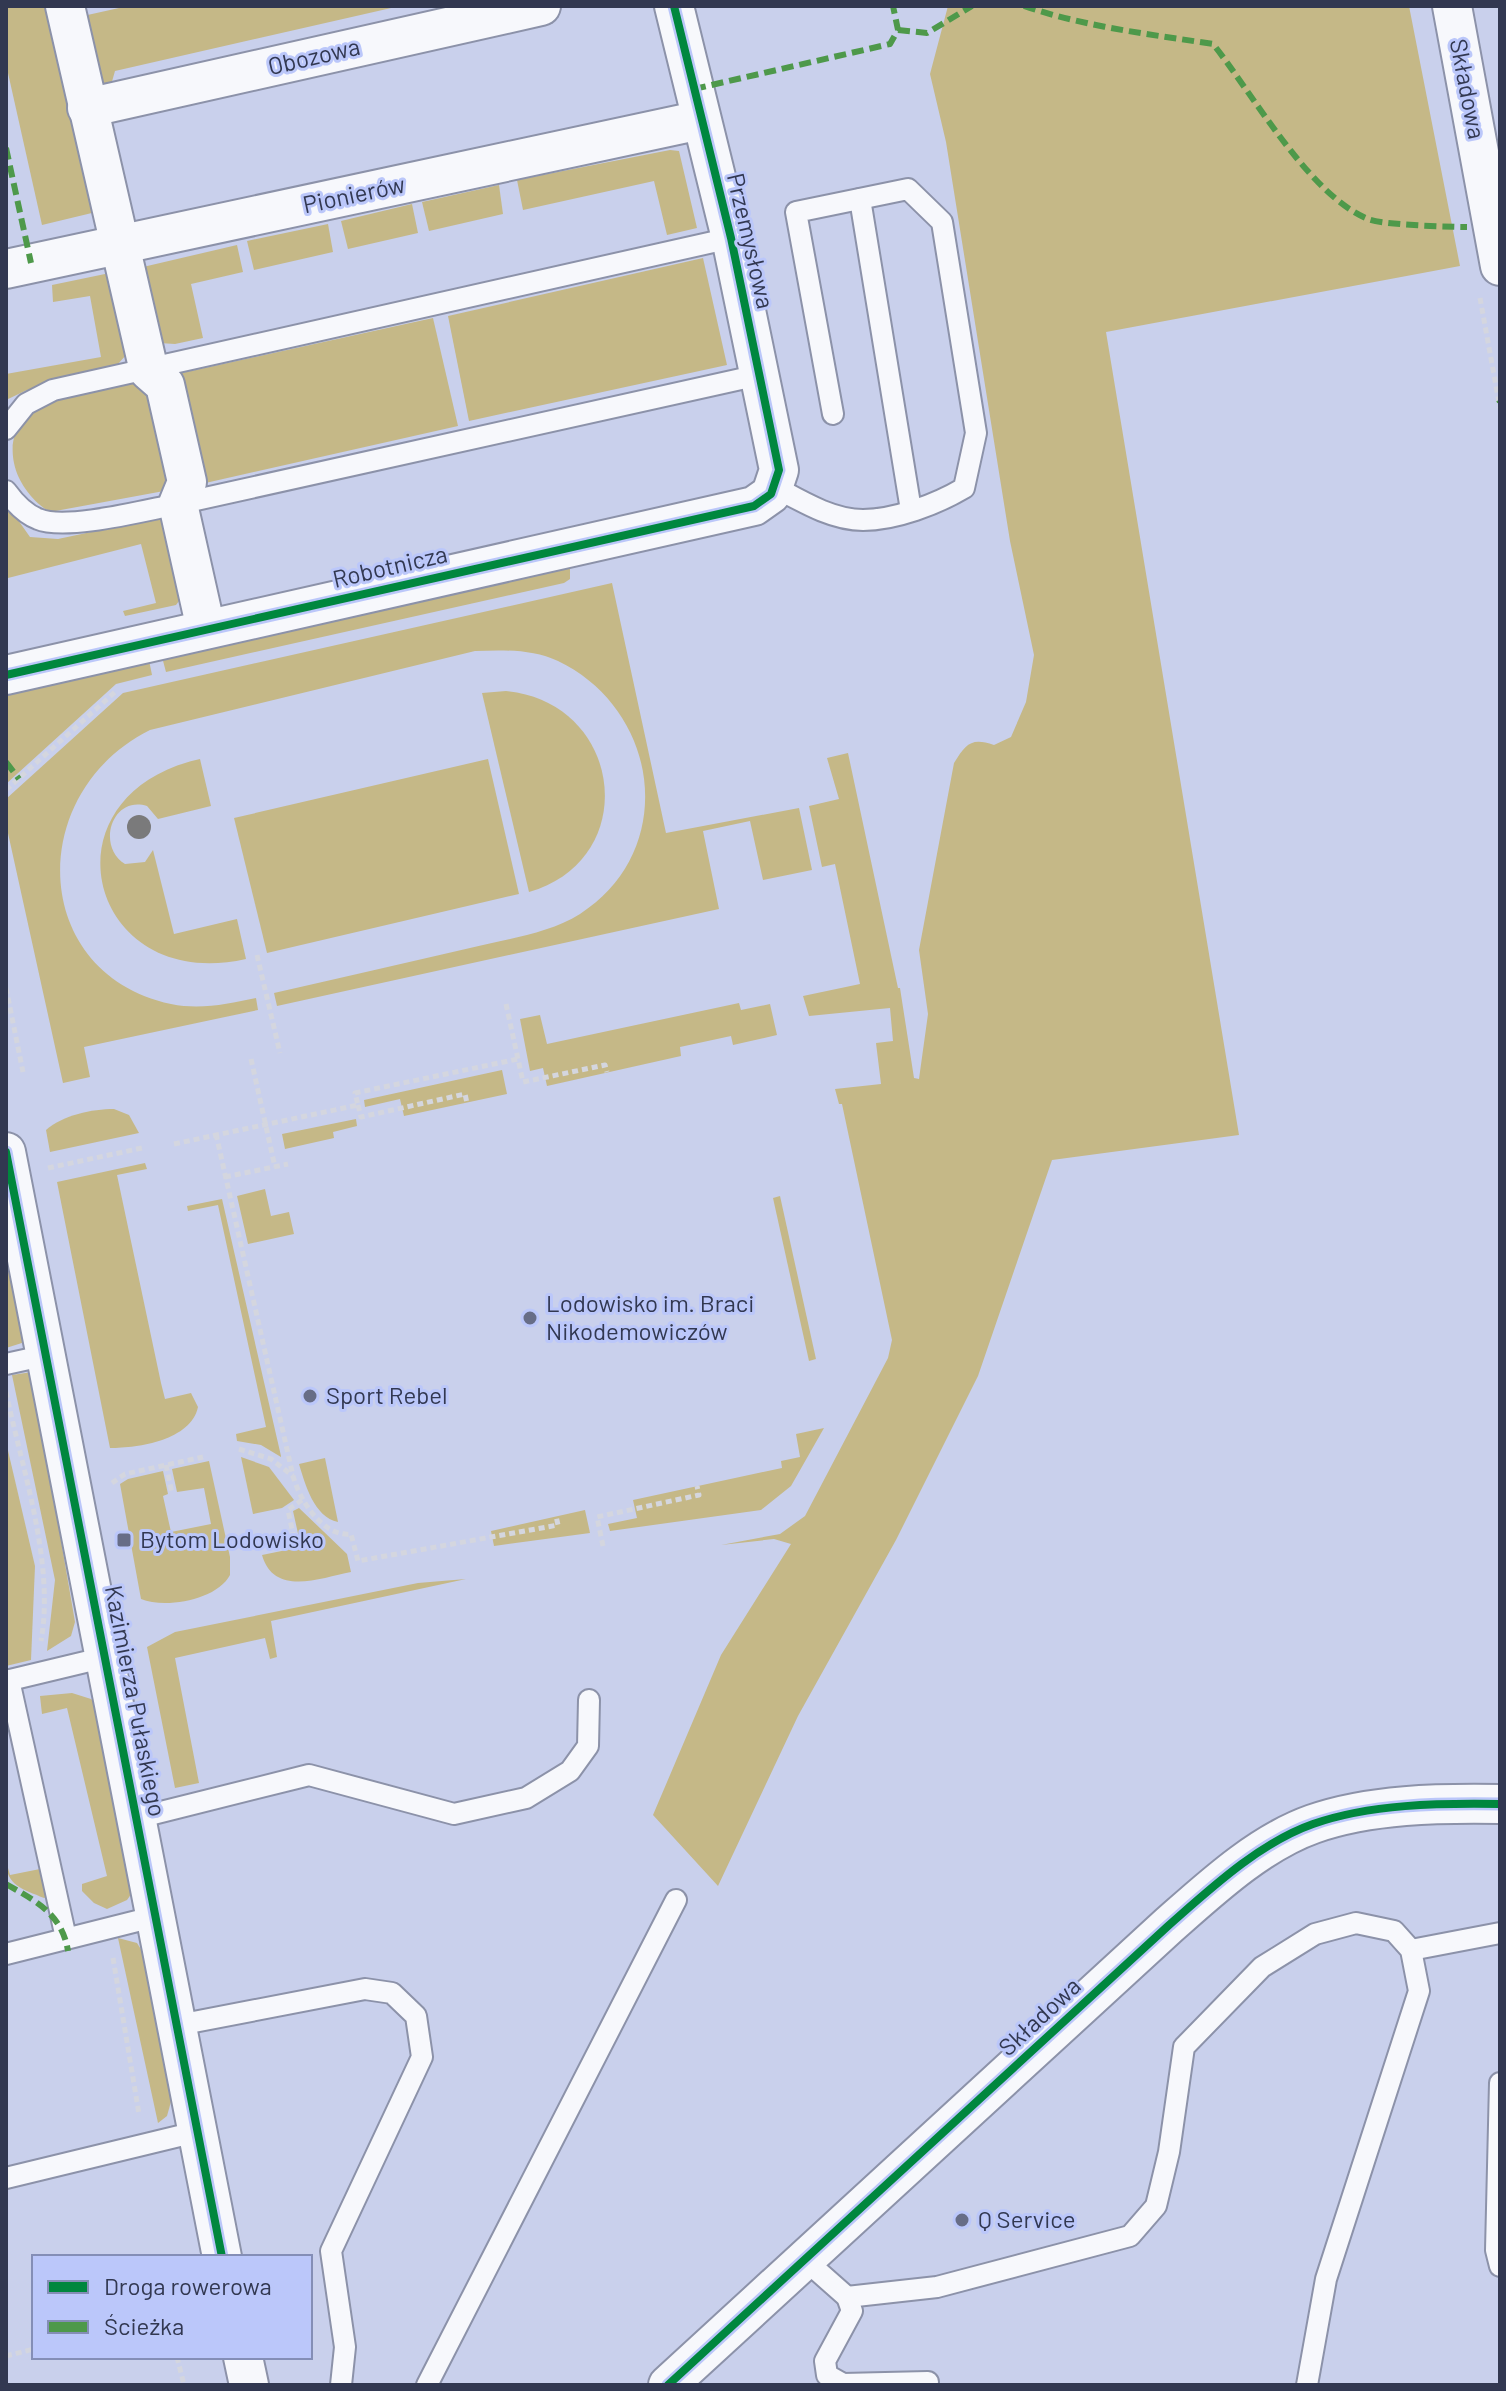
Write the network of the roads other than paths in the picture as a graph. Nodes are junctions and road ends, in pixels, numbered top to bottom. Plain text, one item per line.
1 (65, 6) edge
2 (541, 6) edge
3 (674, 6) edge
4 (1452, 6) edge
5 (87, 108) junction
6 (701, 120) junction
7 (860, 199) junction
8 (731, 238) junction
9 (120, 245) junction
10 (1500, 266) edge
11 (6, 269) edge
12 (149, 371) junction
13 (759, 375) junction
14 (833, 414) dead end
15 (6, 429) edge
16 (775, 487) junction
17 (6, 491) edge
18 (178, 504) junction
19 (911, 510) junction
20 (206, 629) junction
21 (6, 675) edge
22 (6, 1152) edge
23 (47, 1355) junction
24 (6, 1364) edge
25 (106, 1657) junction
26 (7, 1680) edge
27 (589, 1700) dead end
28 (1500, 1804) edge
29 (137, 1818) junction
30 (676, 1900) dead end
31 (157, 1916) junction
32 (1500, 1933) edge
33 (66, 1938) junction
34 (1411, 1950) junction
35 (6, 1954) edge
36 (178, 2025) junction
37 (1500, 2083) edge
38 (200, 2131) junction
39 (6, 2178) edge
40 (222, 2255) edge
41 (804, 2259) junction
42 (1500, 2266) edge
43 (847, 2297) junction
44 (243, 2359) edge
45 (928, 2382) dead end
46 (672, 2384) edge
47 (249, 2385) edge
48 (341, 2385) edge
49 (427, 2385) edge
50 (1307, 2385) edge

1 - 5 street
2 - 5 street, Obozowa
3 - 6 street, Przemysłowa
4 - 10 street, Składowa
5 - 9 street
6 - 8 street, Przemysłowa
6 - 9 street, Pionierów
7 - 14 lane
7 - 19 lane
7 - 19 lane
8 - 12 lane
8 - 13 street, Przemysłowa
9 - 11 street, Pionierów
9 - 12 street
12 - 15 lane
12 - 18 street
13 - 16 street, Przemysłowa
13 - 18 lane
16 - 19 lane
16 - 20 street, Robotnicza
17 - 18 lane
18 - 20 street
20 - 21 street, Robotnicza
22 - 23 street, Kazimierza Pułaskiego
23 - 24 lane
23 - 25 street, Kazimierza Pułaskiego
25 - 26 lane
25 - 29 street, Kazimierza Pułaskiego
26 - 33 lane
27 - 29 lane
28 - 41 street, Składowa
29 - 31 street, Kazimierza Pułaskiego
30 - 49 lane
31 - 33 lane
31 - 36 street, Kazimierza Pułaskiego
32 - 34 lane
33 - 35 lane
34 - 43 lane
34 - 50 lane
36 - 38 street, Kazimierza Pułaskiego
36 - 48 lane
37 - 42 lane
38 - 39 lane
38 - 40 street, Kazimierza Pułaskiego
41 - 43 lane
41 - 46 street, Składowa
43 - 45 lane
44 - 47 street

